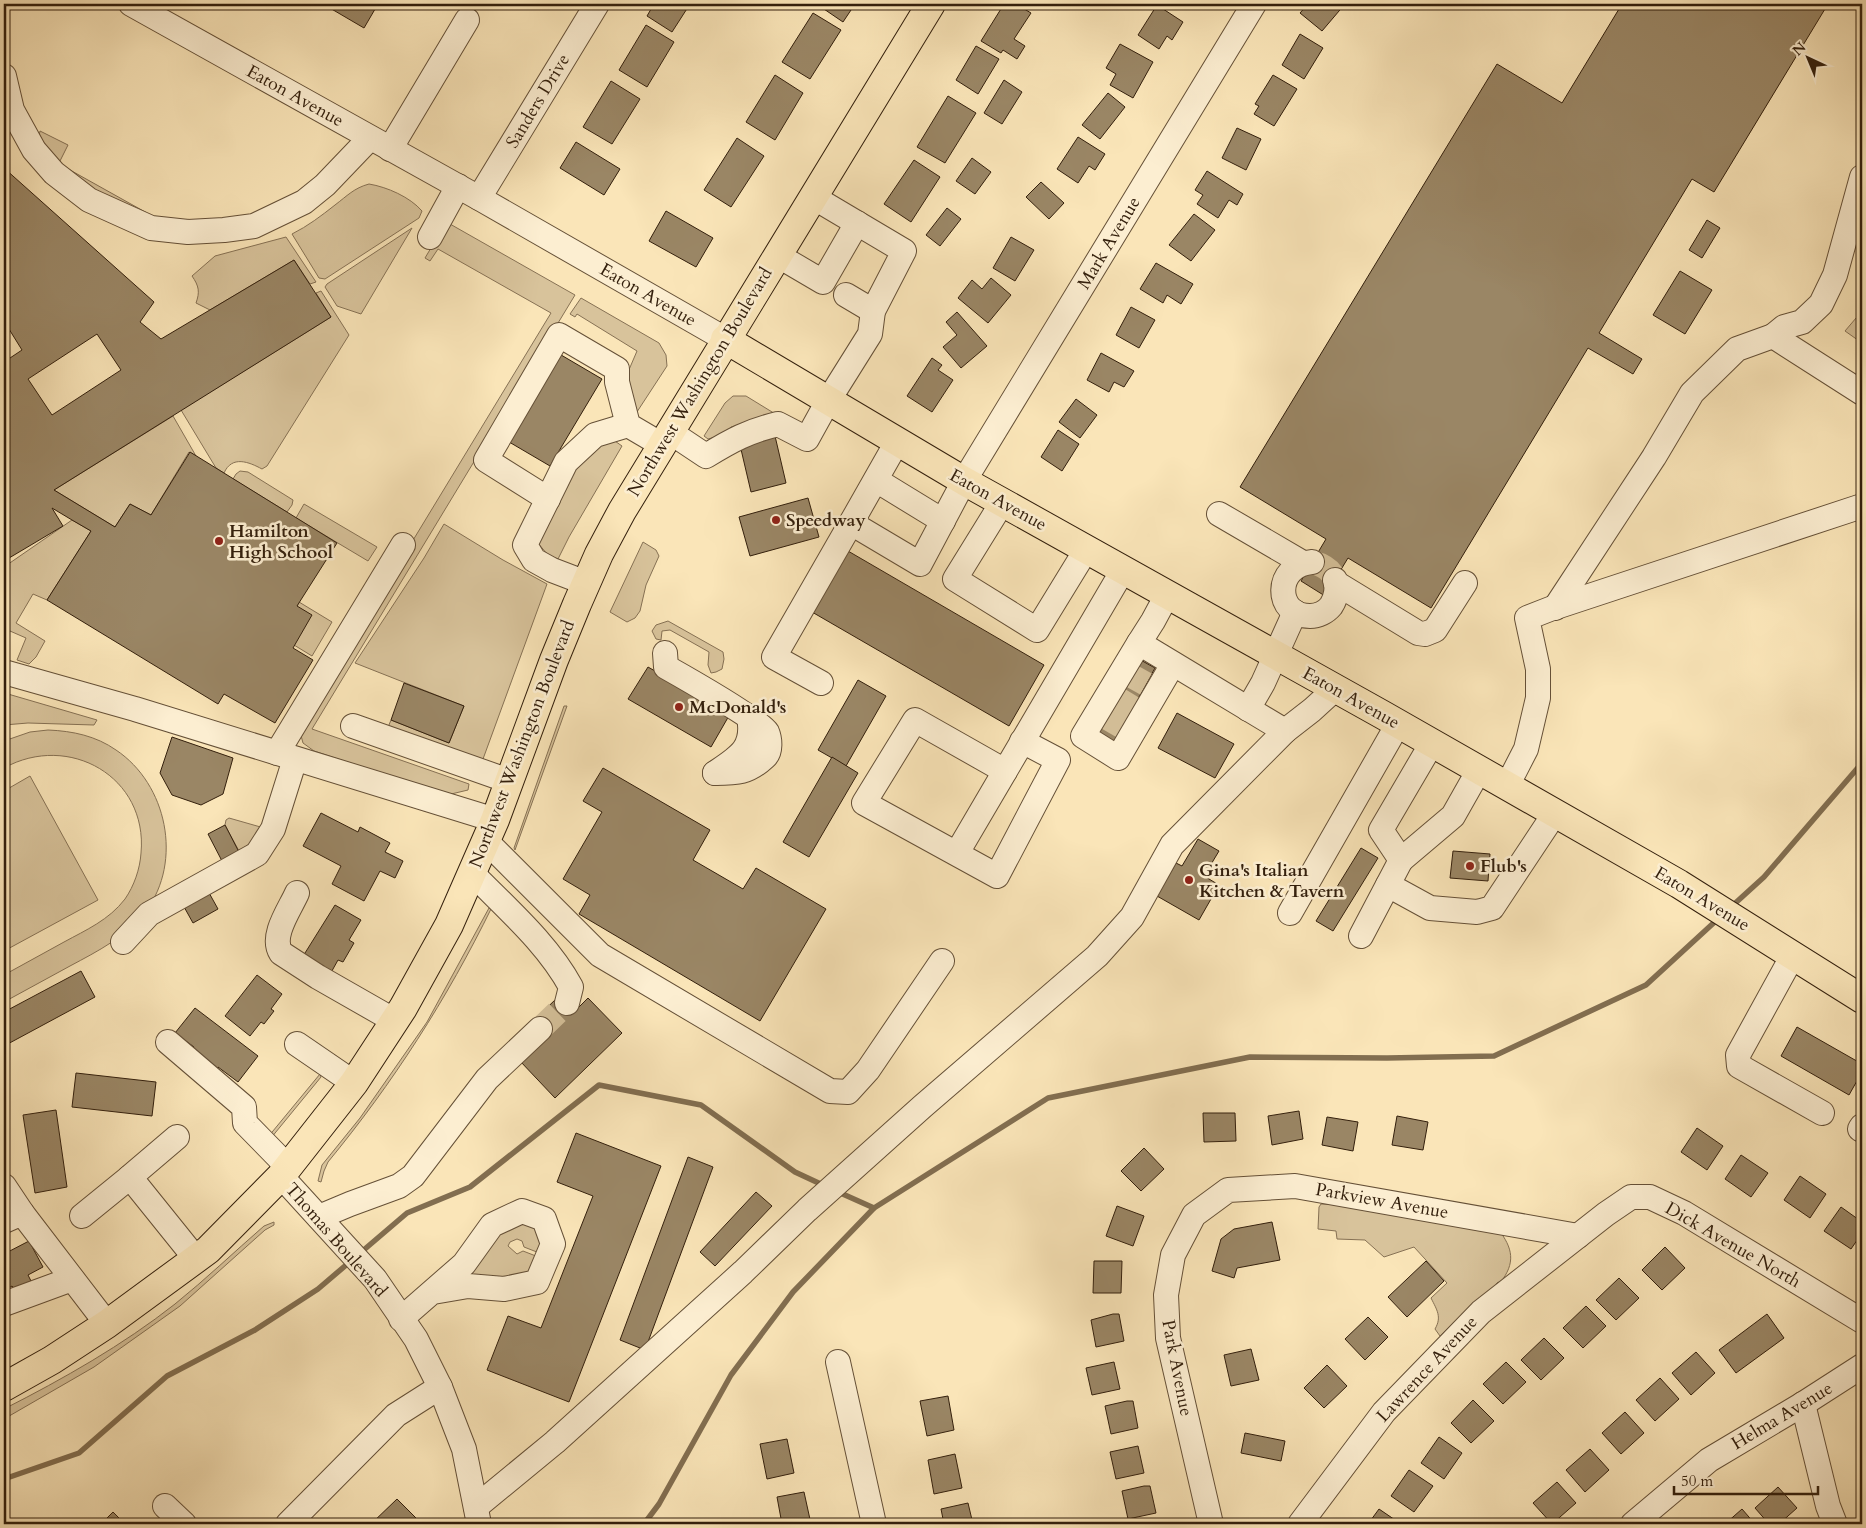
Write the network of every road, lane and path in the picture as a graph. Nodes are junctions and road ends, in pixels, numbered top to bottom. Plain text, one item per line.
1 (131, 4) edge
2 (597, 4) edge
3 (931, 4) edge
4 (1254, 4) edge
5 (468, 20) dead end
6 (4, 76) edge
7 (380, 143) junction
8 (1862, 177) edge
9 (458, 186) junction
10 (813, 196) junction
11 (479, 198) junction
12 (857, 223) junction
13 (430, 237) dead end
14 (777, 255) junction
15 (833, 288) junction
16 (873, 310) junction
17 (1773, 336) junction
18 (726, 339) junction
19 (1862, 393) edge
20 (828, 401) junction
21 (628, 425) junction
22 (666, 439) junction
23 (897, 442) junction
24 (876, 480) junction
25 (964, 481) junction
26 (549, 497) junction
27 (1002, 502) junction
28 (1862, 506) edge
29 (1219, 514) dead end
30 (943, 521) junction
31 (851, 523) junction
32 (403, 546) dead end
33 (1086, 550) junction
34 (1123, 570) junction
35 (586, 583) junction
36 (1465, 583) dead end
37 (1167, 595) junction
38 (1555, 608) junction
39 (1295, 612) junction
40 (1138, 643) junction
41 (664, 653) dead end
42 (1275, 655) junction
43 (1173, 664) junction
44 (4, 672) edge
45 (1139, 680) junction
46 (821, 683) dead end
47 (1335, 689) junction
48 (1248, 709) junction
49 (1398, 724) junction
50 (354, 726) dead end
51 (1285, 731) junction
52 (1022, 741) junction
53 (1432, 743) junction
54 (286, 756) junction
55 (1479, 770) junction
56 (1005, 771) junction
57 (715, 772) dead end
58 (509, 781) junction
59 (1508, 786) junction
60 (1555, 813) junction
61 (490, 830) junction
62 (957, 853) junction
63 (1401, 860) junction
64 (472, 873) junction
65 (1388, 885) junction
66 (297, 893) dead end
67 (1290, 913) dead end
68 (1361, 936) dead end
69 (123, 942) dead end
70 (1793, 955) junction
71 (942, 961) dead end
72 (1862, 999) edge
73 (567, 1003) dead end
74 (395, 1021) junction
75 (540, 1029) tunnel mouth
76 (168, 1042) dead end
77 (297, 1044) dead end
78 (354, 1083) junction
79 (1822, 1113) dead end
80 (1862, 1126) edge
81 (1862, 1130) edge
82 (177, 1137) dead end
83 (284, 1172) junction
84 (130, 1177) junction
85 (4, 1186) edge
86 (1194, 1215) joint
87 (82, 1216) dead end
88 (13, 1217) edge
89 (319, 1217) junction
90 (1578, 1236) junction
91 (196, 1259) junction
92 (72, 1279) junction
93 (433, 1292) junction
94 (4, 1304) edge
95 (402, 1319) junction
96 (1862, 1321) edge
97 (107, 1324) junction
98 (838, 1362) dead end
99 (1862, 1366) edge
100 (4, 1387) edge
101 (440, 1387) junction
102 (1803, 1404) junction
103 (165, 1506) dead end
104 (478, 1516) edge
105 (184, 1524) edge
106 (288, 1524) edge
107 (874, 1524) edge
108 (1211, 1524) edge
109 (1300, 1524) edge
110 (1634, 1524) edge
111 (1835, 1524) edge

1 - 7 street, Eaton Avenue
2 - 11 street, Sanders Drive
3 - 10 main road, Northwest Washington Boulevard
4 - 25 street, Mark Avenue
5 - 7 street
6 - 7 street
7 - 9 street, Eaton Avenue
8 - 17 street
9 - 11 street, Eaton Avenue
9 - 13 street
10 - 12 street
10 - 14 main road, Northwest Washington Boulevard
11 - 18 street, Eaton Avenue
12 - 15 street
12 - 16 street
14 - 15 street
14 - 18 main road, Northwest Washington Boulevard
15 - 16 street
16 - 20 street
17 - 19 street
17 - 38 street
18 - 20 main road, Eaton Avenue
18 - 22 main road, Northwest Washington Boulevard
20 - 22 street
20 - 23 main road, Eaton Avenue
21 - 22 street
21 - 26 street
21 - 26 street
22 - 35 main road, Northwest Washington Boulevard
23 - 24 street
23 - 25 main road, Eaton Avenue
24 - 30 street
24 - 31 street
25 - 27 main road, Eaton Avenue
25 - 30 street, Mark Avenue
26 - 35 street
27 - 33 main road, Eaton Avenue
27 - 33 street
28 - 38 street
29 - 39 street
30 - 31 street, Mark Avenue
31 - 46 street
32 - 54 street
33 - 34 main road, Eaton Avenue
34 - 37 main road, Eaton Avenue
34 - 52 street
35 - 58 main road, Northwest Washington Boulevard
36 - 39 street
37 - 40 street
37 - 42 main road, Eaton Avenue
38 - 59 street
39 - 42 street
40 - 43 street
40 - 45 street
41 - 57 street
42 - 47 main road, Eaton Avenue
42 - 48 street
43 - 45 street
43 - 48 street
44 - 54 street
45 - 45 street
47 - 49 main road, Eaton Avenue
47 - 51 street
48 - 51 street
49 - 53 main road, Eaton Avenue
49 - 67 street
50 - 58 street
51 - 104 street
52 - 56 street
52 - 62 street
53 - 55 main road, Eaton Avenue
53 - 63 street
54 - 61 street
54 - 69 street
55 - 59 main road, Eaton Avenue
55 - 63 street
56 - 62 street
56 - 62 street
58 - 61 main road, Northwest Washington Boulevard
59 - 60 main road, Eaton Avenue
60 - 65 street
60 - 70 main road, Eaton Avenue
61 - 64 main road, Northwest Washington Boulevard
61 - 71 street
63 - 65 street
64 - 73 street
64 - 74 main road, Northwest Washington Boulevard
65 - 68 street
66 - 74 street
70 - 72 main road, Eaton Avenue
70 - 79 street
74 - 78 main road, Northwest Washington Boulevard
75 - 89 street
76 - 83 street, Thomas Boulevard
77 - 78 street
78 - 83 main road, Northwest Washington Boulevard
80 - 81 street
82 - 84 street
83 - 89 street, Thomas Boulevard
83 - 91 main road, Northwest Washington Boulevard
84 - 87 street
84 - 91 street
85 - 88 street
86 - 90 street, Parkview Avenue
86 - 108 street, Park Avenue
88 - 92 street
89 - 95 street, Thomas Boulevard
90 - 96 street, Dick Avenue North
90 - 109 street, Lawrence Avenue
91 - 97 main road, Northwest Washington Boulevard
92 - 94 street
92 - 97 street
93 - 93 street
93 - 95 street
95 - 101 street, Thomas Boulevard
97 - 100 main road, Northwest Washington Boulevard
98 - 107 street
99 - 102 street, Helma Avenue
101 - 104 street, Thomas Boulevard
101 - 106 street
102 - 110 street, Helma Avenue
102 - 111 street
103 - 105 street

